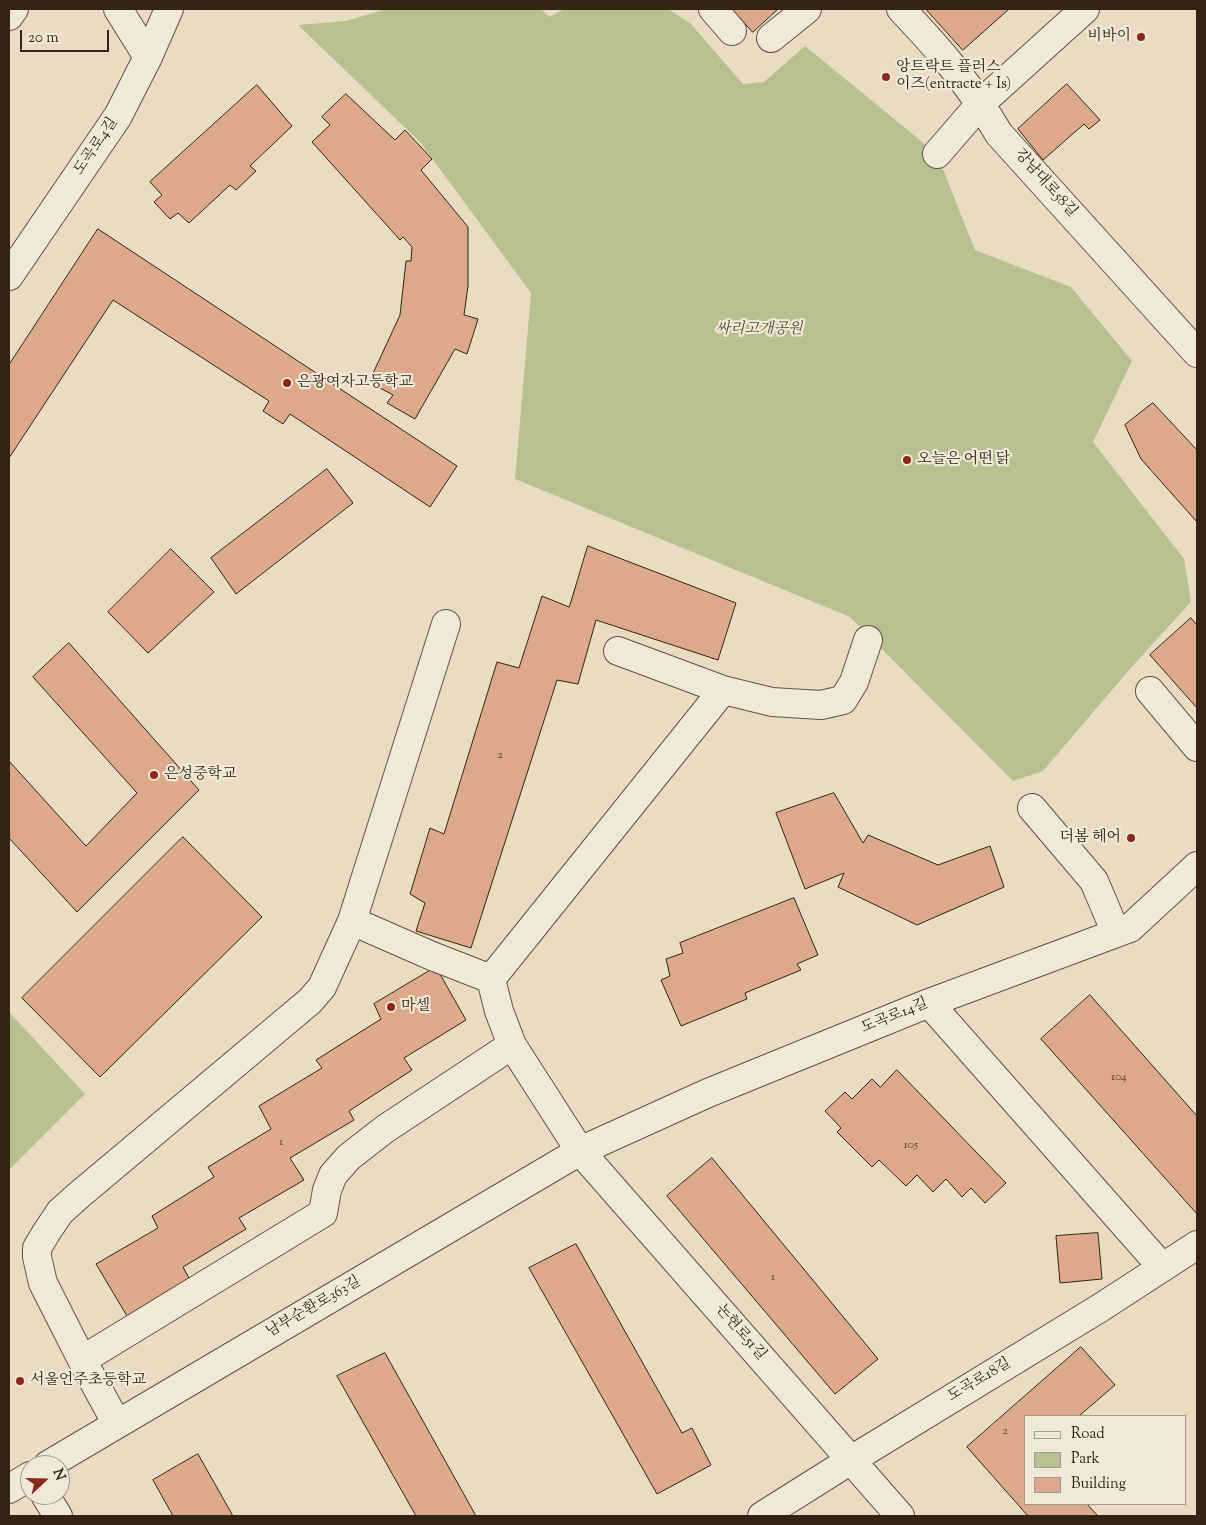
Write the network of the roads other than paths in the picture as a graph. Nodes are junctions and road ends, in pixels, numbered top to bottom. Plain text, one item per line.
1 (14, 9) edge
2 (118, 9) edge
3 (169, 9) edge
4 (713, 9) edge
5 (806, 9) edge
6 (902, 9) edge
7 (1085, 9) edge
8 (9, 16) edge
9 (732, 31) dead end
10 (771, 38) dead end
11 (148, 57) junction
12 (981, 103) junction
13 (937, 154) dead end
14 (9, 276) edge
15 (1197, 352) edge
16 (446, 624) dead end
17 (868, 640) dead end
18 (618, 651) dead end
19 (723, 690) junction
20 (1150, 691) dead end
21 (1197, 747) edge
22 (1032, 808) dead end
23 (1197, 866) edge
24 (352, 921) junction
25 (1116, 933) junction
26 (491, 979) junction
27 (929, 1003) junction
28 (512, 1045) junction
29 (580, 1151) junction
30 (1197, 1245) edge
31 (1162, 1267) junction
32 (82, 1360) junction
33 (117, 1424) junction
34 (65, 1455) edge
35 (851, 1460) junction
36 (20, 1482) edge
37 (9, 1489) edge
38 (51, 1505) edge
39 (58, 1516) edge
40 (762, 1516) edge
41 (900, 1516) edge

1 - 8 street
2 - 11 street
3 - 11 street, 도곡로4길
4 - 9 street
5 - 10 street
6 - 12 street, 강남대로58길
7 - 12 street
11 - 14 street, 도곡로4길
12 - 13 street
12 - 15 street, 강남대로58길
16 - 24 street
17 - 19 street
18 - 19 street
19 - 26 street
20 - 21 street
22 - 25 street
23 - 25 street, 도곡로14길
24 - 26 street
24 - 32 street
25 - 27 street, 도곡로14길
26 - 28 street, 논현로51길
27 - 29 street, 도곡로14길
27 - 31 street
28 - 29 street, 논현로51길
28 - 32 street
29 - 33 street, 남부순환로363길
29 - 35 street, 논현로51길
30 - 31 street, 도곡로18길
31 - 35 street, 도곡로18길
32 - 33 street
33 - 34 street, 남부순환로363길
35 - 40 street, 도곡로18길
35 - 41 street, 논현로51길
36 - 37 street
38 - 39 street

